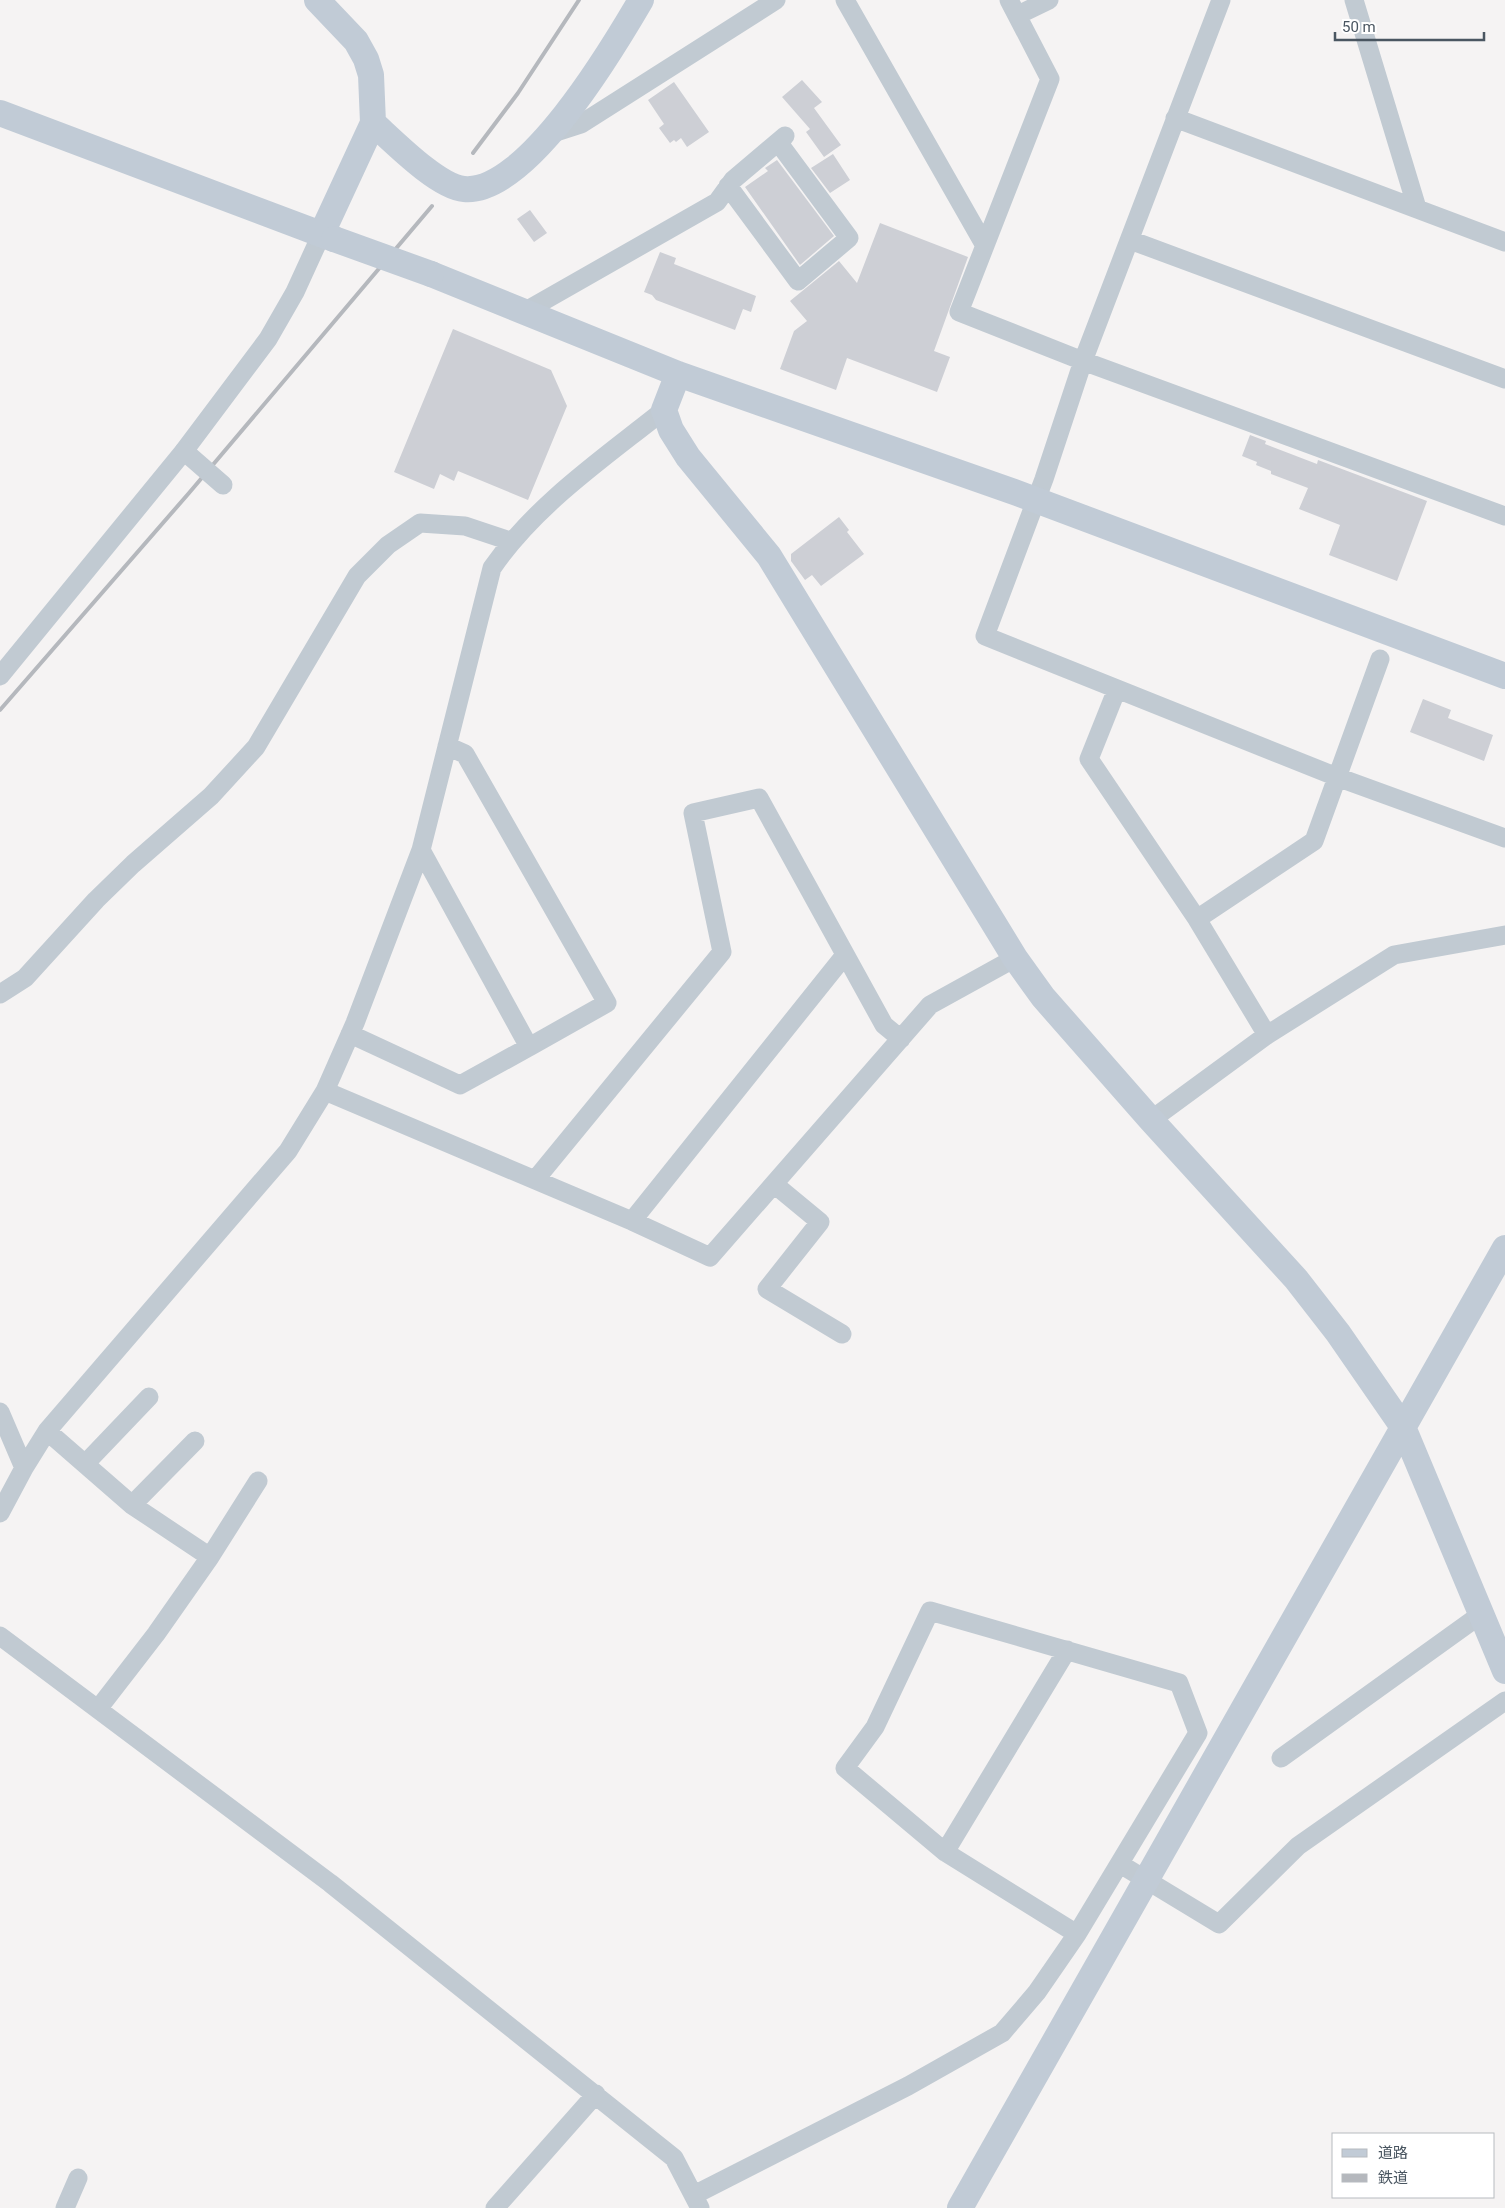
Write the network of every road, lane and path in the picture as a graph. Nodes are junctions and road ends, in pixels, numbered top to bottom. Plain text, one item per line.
1 (317, 0) edge
2 (642, 0) edge
3 (776, 0) edge
4 (845, 0) edge
5 (1049, 0) edge
6 (1221, 0) edge
7 (1354, 0) edge
8 (1014, 8) edge
9 (0, 113) edge
10 (1175, 118) junction
11 (373, 123) junction
12 (550, 134) junction
13 (728, 186) junction
14 (1417, 208) junction
15 (328, 236) junction
16 (1130, 240) junction
17 (1505, 242) edge
18 (984, 244) junction
19 (524, 312) junction
20 (1083, 362) junction
21 (678, 374) junction
22 (1505, 380) edge
23 (664, 410) junction
24 (184, 451) junction
25 (223, 485) dead end
26 (1036, 500) junction
27 (1505, 516) edge
28 (510, 541) junction
29 (1380, 659) dead end
30 (0, 676) edge
31 (1505, 676) edge
32 (1117, 688) junction
33 (447, 746) junction
34 (1337, 777) junction
35 (1505, 838) edge
36 (421, 850) junction
37 (1197, 919) junction
38 (1505, 935) edge
39 (845, 956) junction
40 (1015, 958) junction
41 (0, 994) edge
42 (350, 1034) junction
43 (1267, 1035) junction
44 (900, 1039) junction
45 (529, 1047) junction
46 (325, 1091) junction
47 (1151, 1120) junction
48 (535, 1180) junction
49 (774, 1184) junction
50 (632, 1222) junction
51 (1505, 1248) edge
52 (842, 1334) dead end
53 (149, 1397) dead end
54 (0, 1412) edge
55 (1403, 1427) junction
56 (47, 1431) junction
57 (195, 1440) dead end
58 (84, 1464) junction
59 (24, 1468) junction
60 (258, 1481) dead end
61 (132, 1505) junction
62 (0, 1513) edge
63 (210, 1557) junction
64 (1480, 1615) junction
65 (0, 1636) edge
66 (1067, 1650) junction
67 (1505, 1671) edge
68 (1505, 1701) edge
69 (98, 1709) junction
70 (1282, 1758) dead end
71 (945, 1852) junction
72 (1120, 1864) junction
73 (1146, 1880) junction
74 (1077, 1934) junction
75 (596, 2094) junction
76 (78, 2178) dead end
77 (697, 2201) edge
78 (65, 2208) edge
79 (494, 2208) edge
80 (960, 2208) edge

1 - 11 street
2 - 12 street
3 - 12 street
4 - 18 street
5 - 8 street
6 - 10 street
7 - 14 street
8 - 18 street
9 - 15 street
10 - 14 street
10 - 16 street
11 - 12 street
11 - 15 street
13 - 13 street
13 - 19 street
14 - 17 street
15 - 19 street, bridge
15 - 24 street
16 - 20 street
16 - 22 street
18 - 20 street
19 - 21 street
20 - 26 street
20 - 27 street
21 - 23 street
21 - 26 street
23 - 28 street
23 - 40 street
24 - 25 street, bridge
24 - 30 street
26 - 31 street
26 - 32 street
28 - 33 street
28 - 41 street
29 - 34 street
32 - 34 street
32 - 37 street
33 - 36 street
33 - 45 street
34 - 35 street
34 - 37 street
36 - 42 street
36 - 45 street
37 - 43 street
38 - 43 street
39 - 44 street
39 - 48 street
39 - 50 street
40 - 44 street
40 - 47 street
42 - 45 street
42 - 46 street
43 - 47 street
44 - 49 street
46 - 48 street
46 - 56 street
47 - 55 street
48 - 50 street
49 - 50 street
49 - 52 street
51 - 55 street
53 - 58 street
54 - 59 street
55 - 64 street
55 - 73 street
56 - 58 street
56 - 59 street
57 - 61 street
58 - 61 street
59 - 62 street
60 - 63 street
61 - 63 street
63 - 69 street
64 - 67 street
64 - 70 street
65 - 69 street
66 - 71 street
66 - 71 street
66 - 72 street
68 - 73 street
69 - 75 street
71 - 74 street
72 - 73 street
72 - 74 street
73 - 80 street
74 - 77 street
75 - 77 street
75 - 79 street
76 - 78 street

